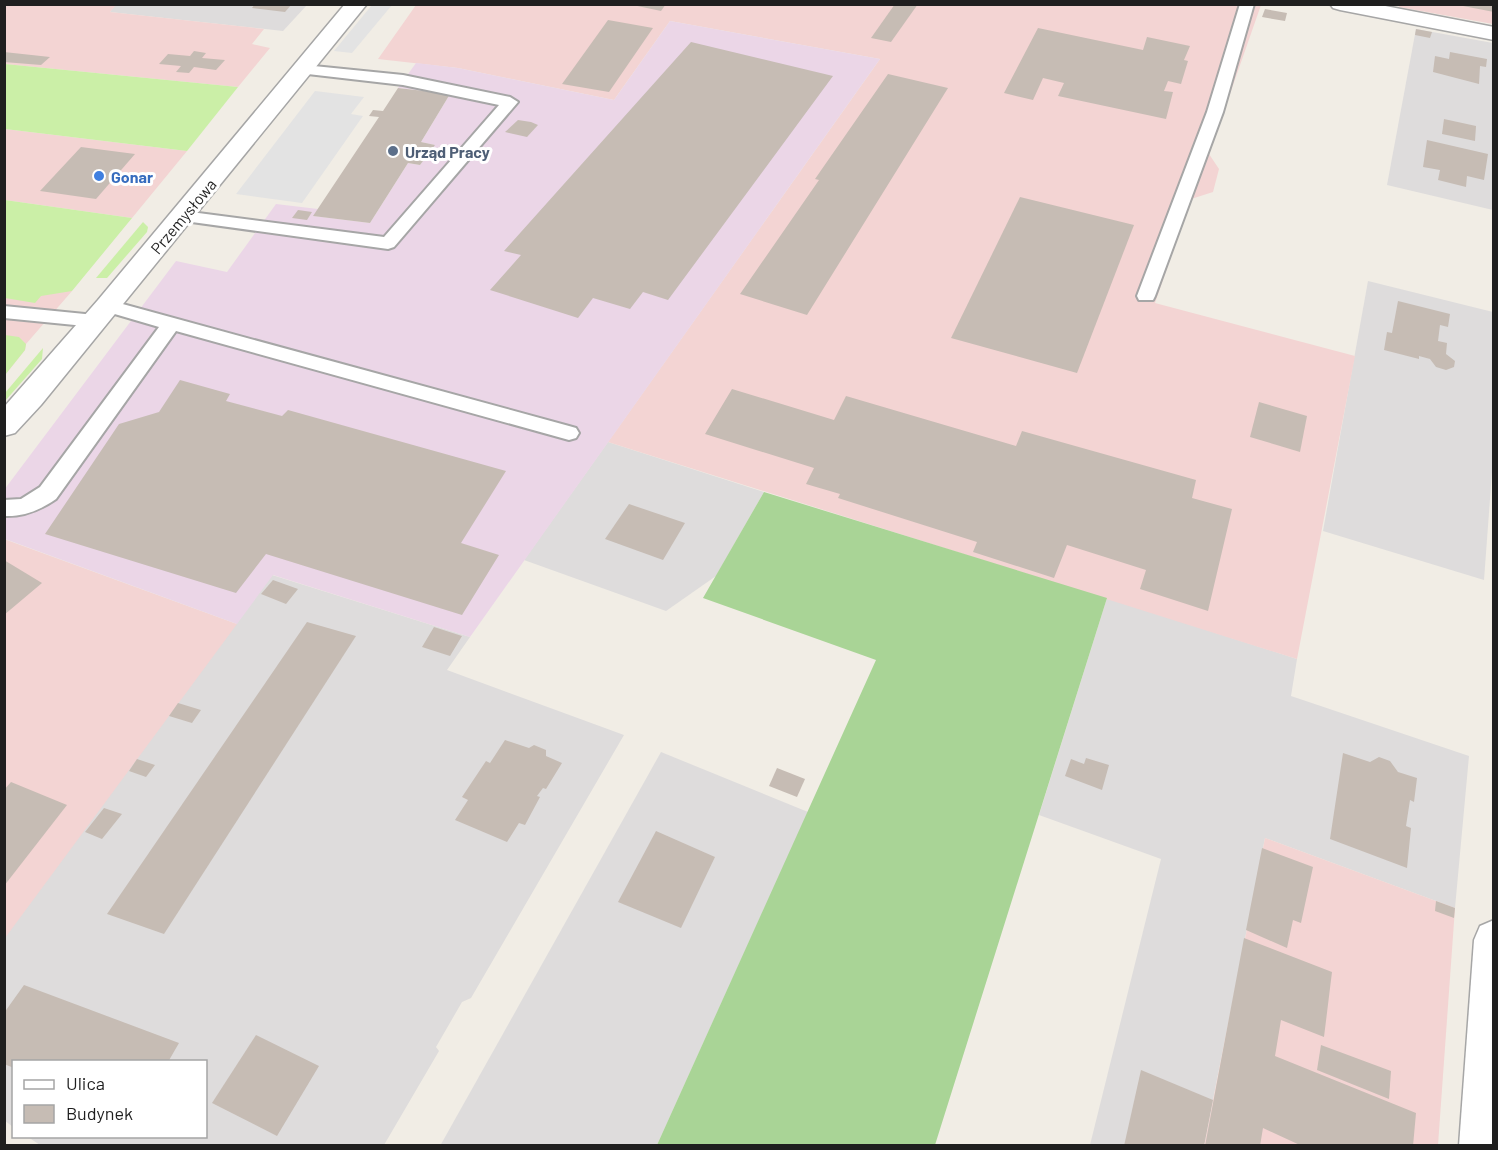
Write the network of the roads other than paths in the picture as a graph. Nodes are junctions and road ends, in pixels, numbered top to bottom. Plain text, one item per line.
1 (357, 4) edge
2 (1246, 4) edge
3 (1340, 4) edge
4 (1494, 34) edge
5 (304, 69) junction
6 (183, 216) junction
7 (1146, 296) dead end
8 (4, 312) edge
9 (102, 313) junction
10 (172, 323) junction
11 (4, 425) edge
12 (569, 433) dead end
13 (4, 508) edge
14 (1494, 940) edge
15 (1481, 1146) edge

1 - 5 street, Przemysłowa
2 - 7 lane
3 - 4 street
5 - 6 street, Przemysłowa
5 - 6 lane
6 - 9 street, Przemysłowa
8 - 9 lane
9 - 10 lane
9 - 11 street, Przemysłowa
10 - 12 lane
10 - 13 lane
14 - 15 street

